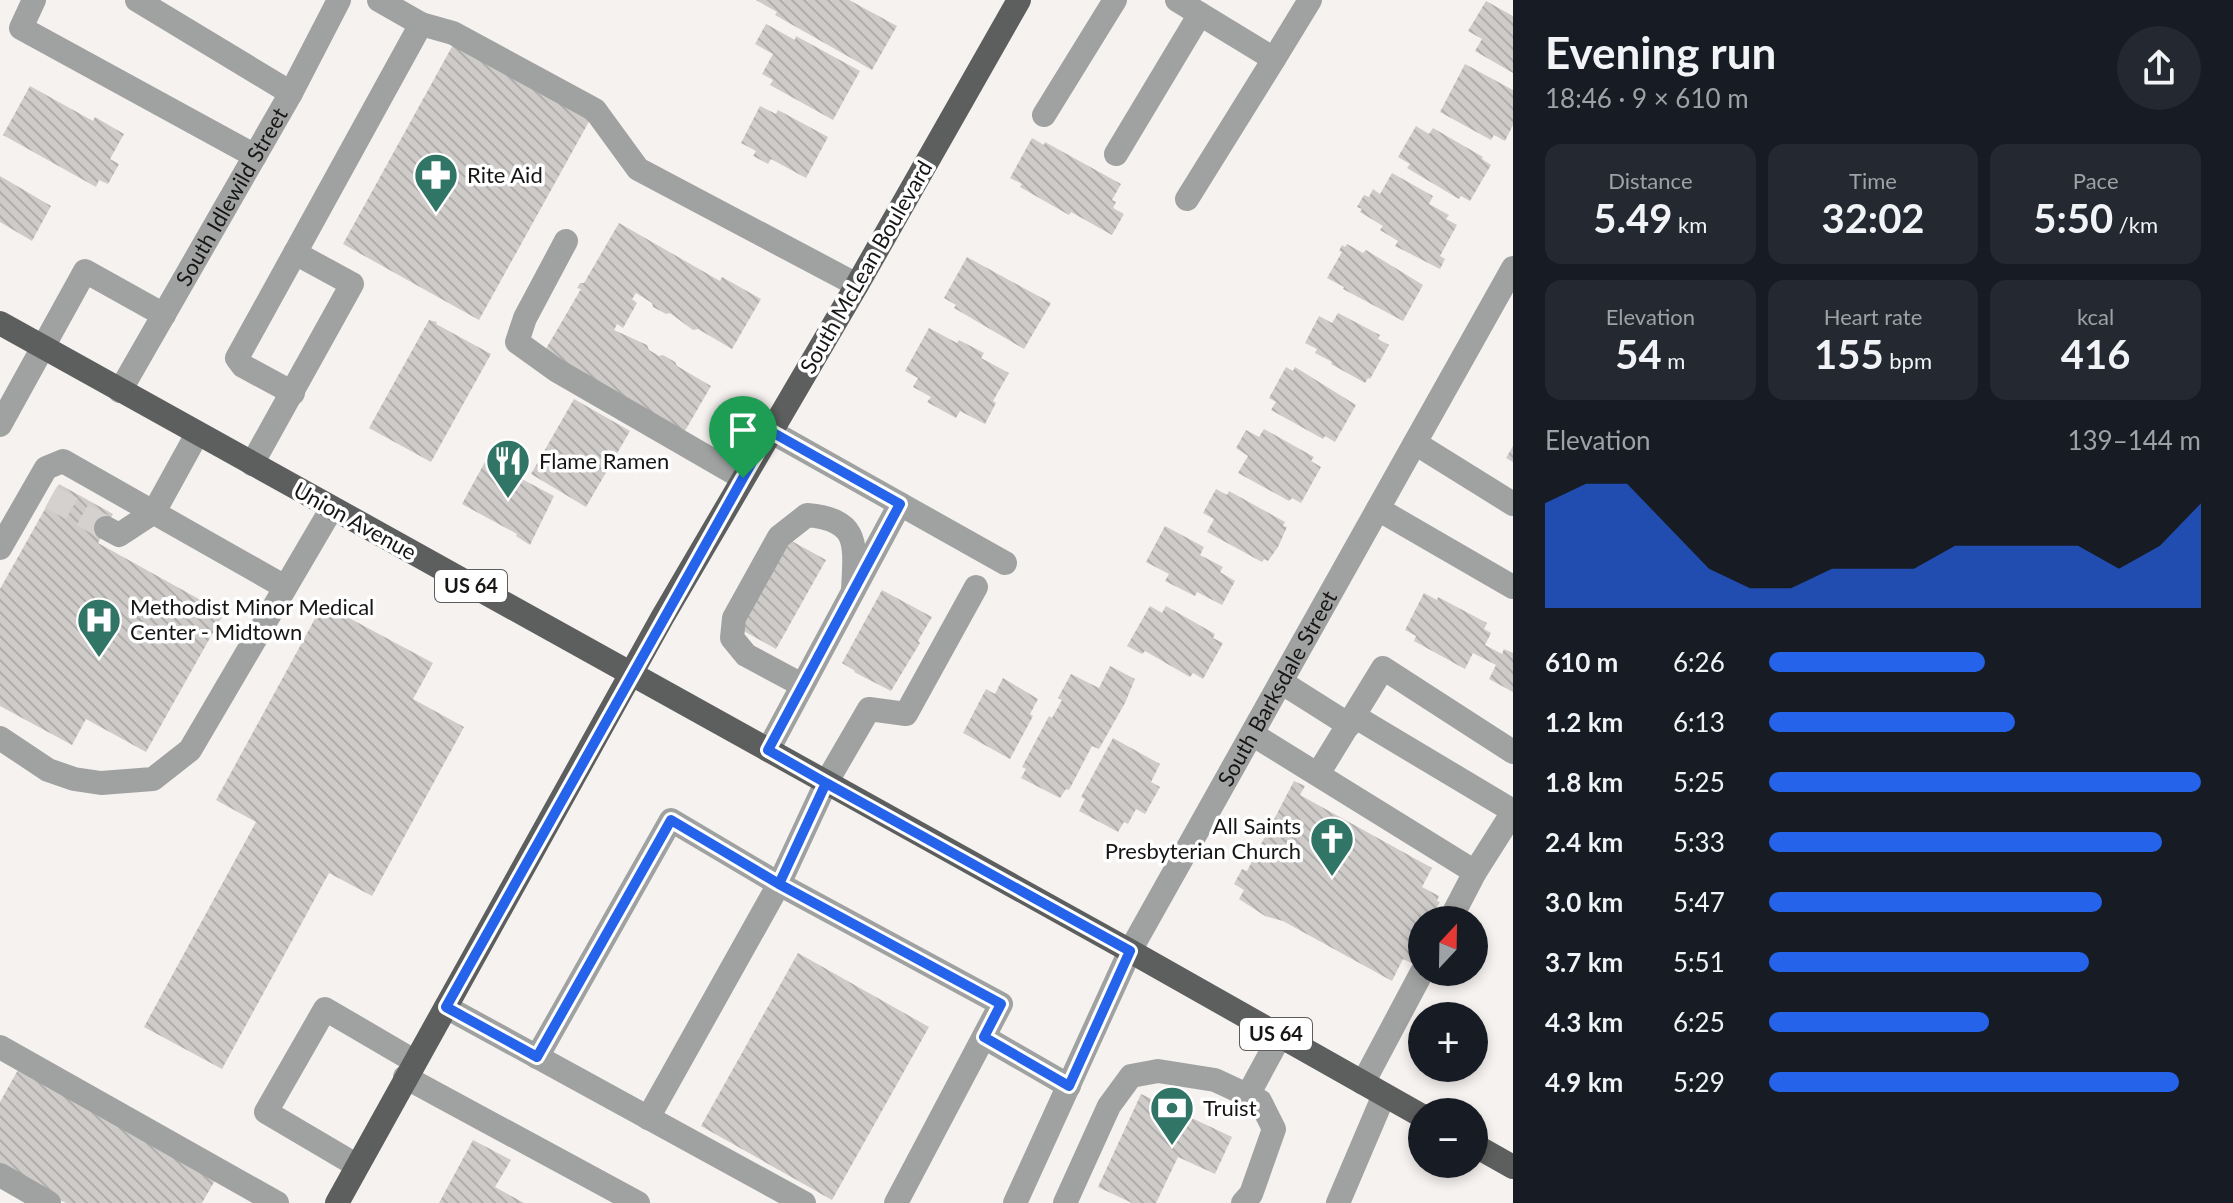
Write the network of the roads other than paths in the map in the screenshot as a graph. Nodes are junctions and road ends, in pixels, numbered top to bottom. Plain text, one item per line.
1 (34, 0) edge
2 (137, 0) edge
3 (339, 0) edge
4 (379, 0) edge
5 (1019, 0) edge
6 (1115, 0) edge
7 (1177, 0) edge
8 (1310, 0) edge
9 (1200, 14) junction
10 (421, 24) junction
11 (1274, 59) junction
12 (291, 93) junction
13 (1044, 115) dead end
14 (1116, 154) dead end
15 (255, 156) junction
16 (1187, 199) dead end
17 (566, 241) dead end
18 (295, 253) junction
19 (1513, 268) edge
20 (857, 285) junction
21 (164, 315) junction
22 (0, 323) edge
23 (42, 347) junction
24 (120, 391) junction
25 (293, 393) junction
26 (0, 425) edge
27 (770, 431) junction
28 (197, 434) junction
29 (1415, 443) junction
30 (252, 464) junction
31 (743, 478) junction
32 (900, 504) junction
33 (1513, 504) edge
34 (332, 508) junction
35 (1378, 509) junction
36 (154, 512) junction
37 (106, 528) tunnel mouth
38 (0, 548) edge
39 (1005, 563) dead end
40 (285, 587) junction
41 (976, 587) dead end
42 (1513, 587) edge
43 (853, 591) junction
44 (631, 674) junction
45 (1281, 682) junction
46 (802, 685) junction
47 (1352, 720) junction
48 (1252, 734) junction
49 (0, 738) edge
50 (1503, 746) edge
51 (768, 750) junction
52 (1318, 774) junction
53 (826, 783) junction
54 (1513, 812) edge
55 (1475, 872) junction
56 (779, 884) junction
57 (1457, 906) edge
58 (1130, 951) junction
59 (1416, 986) edge
60 (446, 1007) junction
61 (1280, 1036) junction
62 (984, 1037) junction
63 (0, 1047) edge
64 (537, 1057) junction
65 (410, 1069) junction
66 (1069, 1086) junction
67 (1374, 1089) junction
68 (1248, 1095) junction
69 (1408, 1108) edge
70 (648, 1118) junction
71 (1488, 1153) edge
72 (356, 1165) junction
73 (1513, 1167) edge
74 (0, 1175) edge
75 (1020, 1201) edge
76 (49, 1203) edge
77 (277, 1203) edge
78 (338, 1203) edge
79 (638, 1203) edge
80 (804, 1203) edge
81 (896, 1203) edge
82 (1065, 1203) edge
83 (1243, 1203) edge
84 (1338, 1203) edge

1 - 15 street
2 - 12 street
3 - 12 street, South Idlewild Street
4 - 10 street
5 - 20 main road, South McLean Boulevard
6 - 13 street
7 - 9 street
8 - 11 street
9 - 11 street
9 - 14 street
10 - 18 street
10 - 20 street
11 - 16 street
12 - 15 street, South Idlewild Street
15 - 21 street, South Idlewild Street
17 - 31 street
18 - 25 street
18 - 25 street
19 - 29 street, South Barksdale Street
20 - 27 main road, South McLean Boulevard
21 - 23 street
21 - 24 street, South Idlewild Street
22 - 23 main road, Union Avenue / US 64
23 - 24 main road, Union Avenue / US 64
23 - 26 street
24 - 28 main road, Union Avenue / US 64
25 - 30 street
27 - 31 main road, South McLean Boulevard
27 - 32 street
28 - 30 main road, Union Avenue / US 64
28 - 36 street
29 - 33 street
29 - 35 street, South Barksdale Street
30 - 34 main road, Union Avenue / US 64
31 - 44 main road, South McLean Boulevard
32 - 39 street
32 - 43 street
34 - 40 street
34 - 44 main road, Union Avenue / US 64
35 - 42 street
35 - 45 street, South Barksdale Street
36 - 37 street
36 - 38 street
36 - 40 street
40 - 49 street
41 - 53 street
43 - 46 street
43 - 46 street
44 - 51 main road, Union Avenue / US 64
44 - 60 main road, South McLean Boulevard
45 - 47 street
45 - 48 street, South Barksdale Street
46 - 51 street
47 - 50 street
47 - 52 street
47 - 54 street
48 - 52 street
48 - 58 street, South Barksdale Street
51 - 53 main road, Union Avenue / US 64
52 - 55 street
53 - 56 street
53 - 58 main road, Union Avenue / US 64
54 - 55 street
55 - 57 street
56 - 62 street
56 - 64 street
56 - 70 street
58 - 61 main road, Union Avenue / US 64
58 - 66 street, South Barksdale Street
59 - 67 street
60 - 64 street
60 - 65 main road, South McLean Boulevard
61 - 67 main road, Union Avenue / US 64
61 - 68 street
62 - 66 street
62 - 81 street
63 - 77 street
64 - 70 street
65 - 72 main road, South McLean Boulevard
65 - 72 street
65 - 79 street
66 - 75 street, South Barksdale Street
67 - 69 main road, Union Avenue / US 64
67 - 84 street
68 - 82 street
68 - 83 street
70 - 80 street
71 - 73 main road
72 - 78 main road, South McLean Boulevard
74 - 76 street

